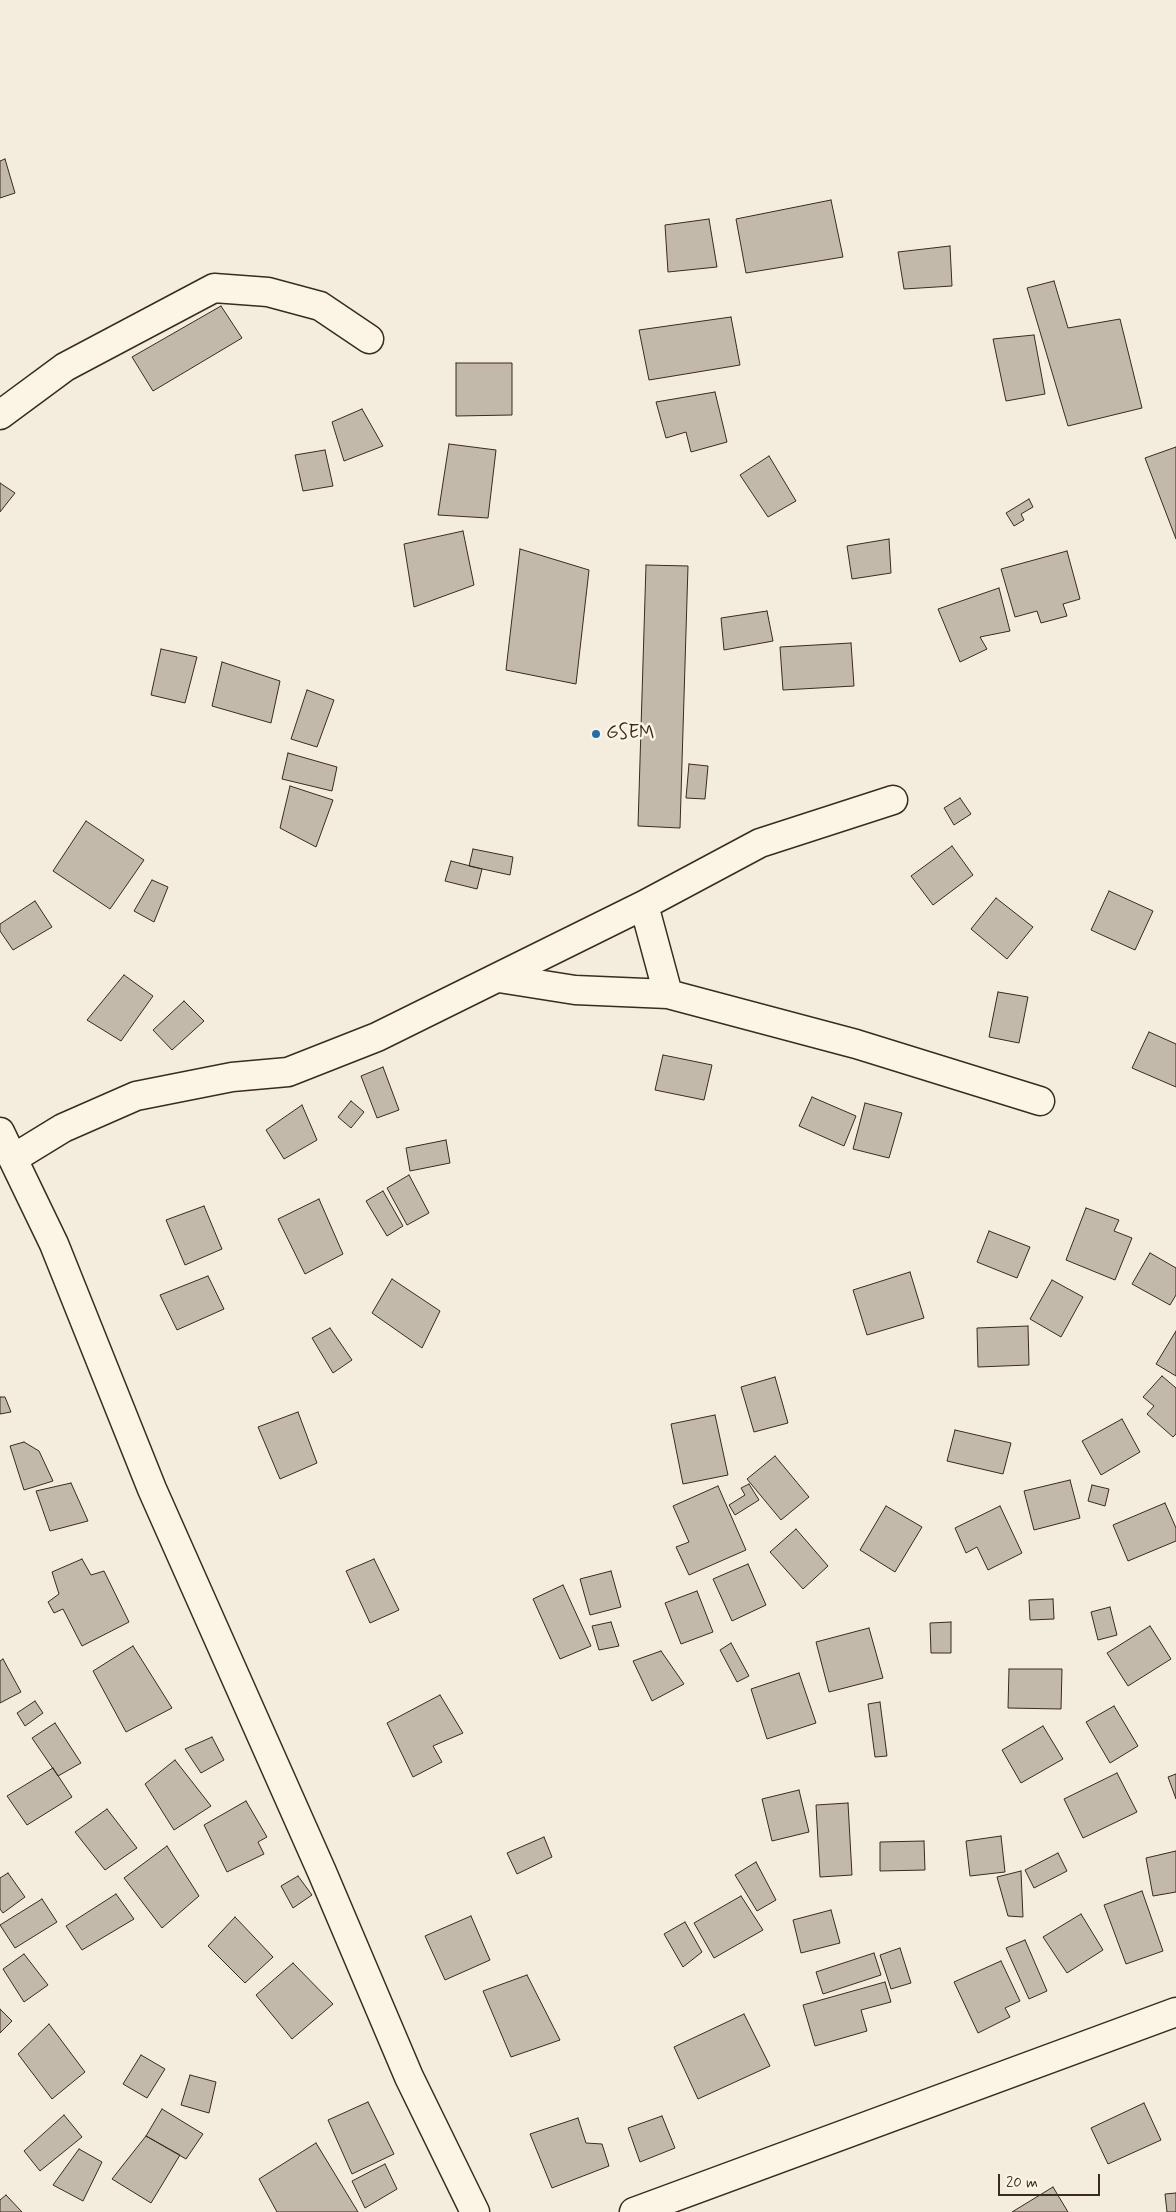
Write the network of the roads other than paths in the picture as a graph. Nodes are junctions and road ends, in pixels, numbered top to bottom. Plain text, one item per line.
1 (369, 339) dead end
2 (0, 415) edge
3 (893, 800) dead end
4 (644, 905) junction
5 (499, 978) junction
6 (668, 994) junction
7 (1040, 1101) dead end
8 (0, 1132) edge
9 (14, 1158) junction
10 (1176, 2012) edge
11 (475, 2212) edge
12 (634, 2212) edge

1 - 2 street
3 - 4 street
4 - 5 street
4 - 6 street
5 - 6 street
5 - 9 street
6 - 7 street
8 - 9 street
9 - 11 street
10 - 12 street

